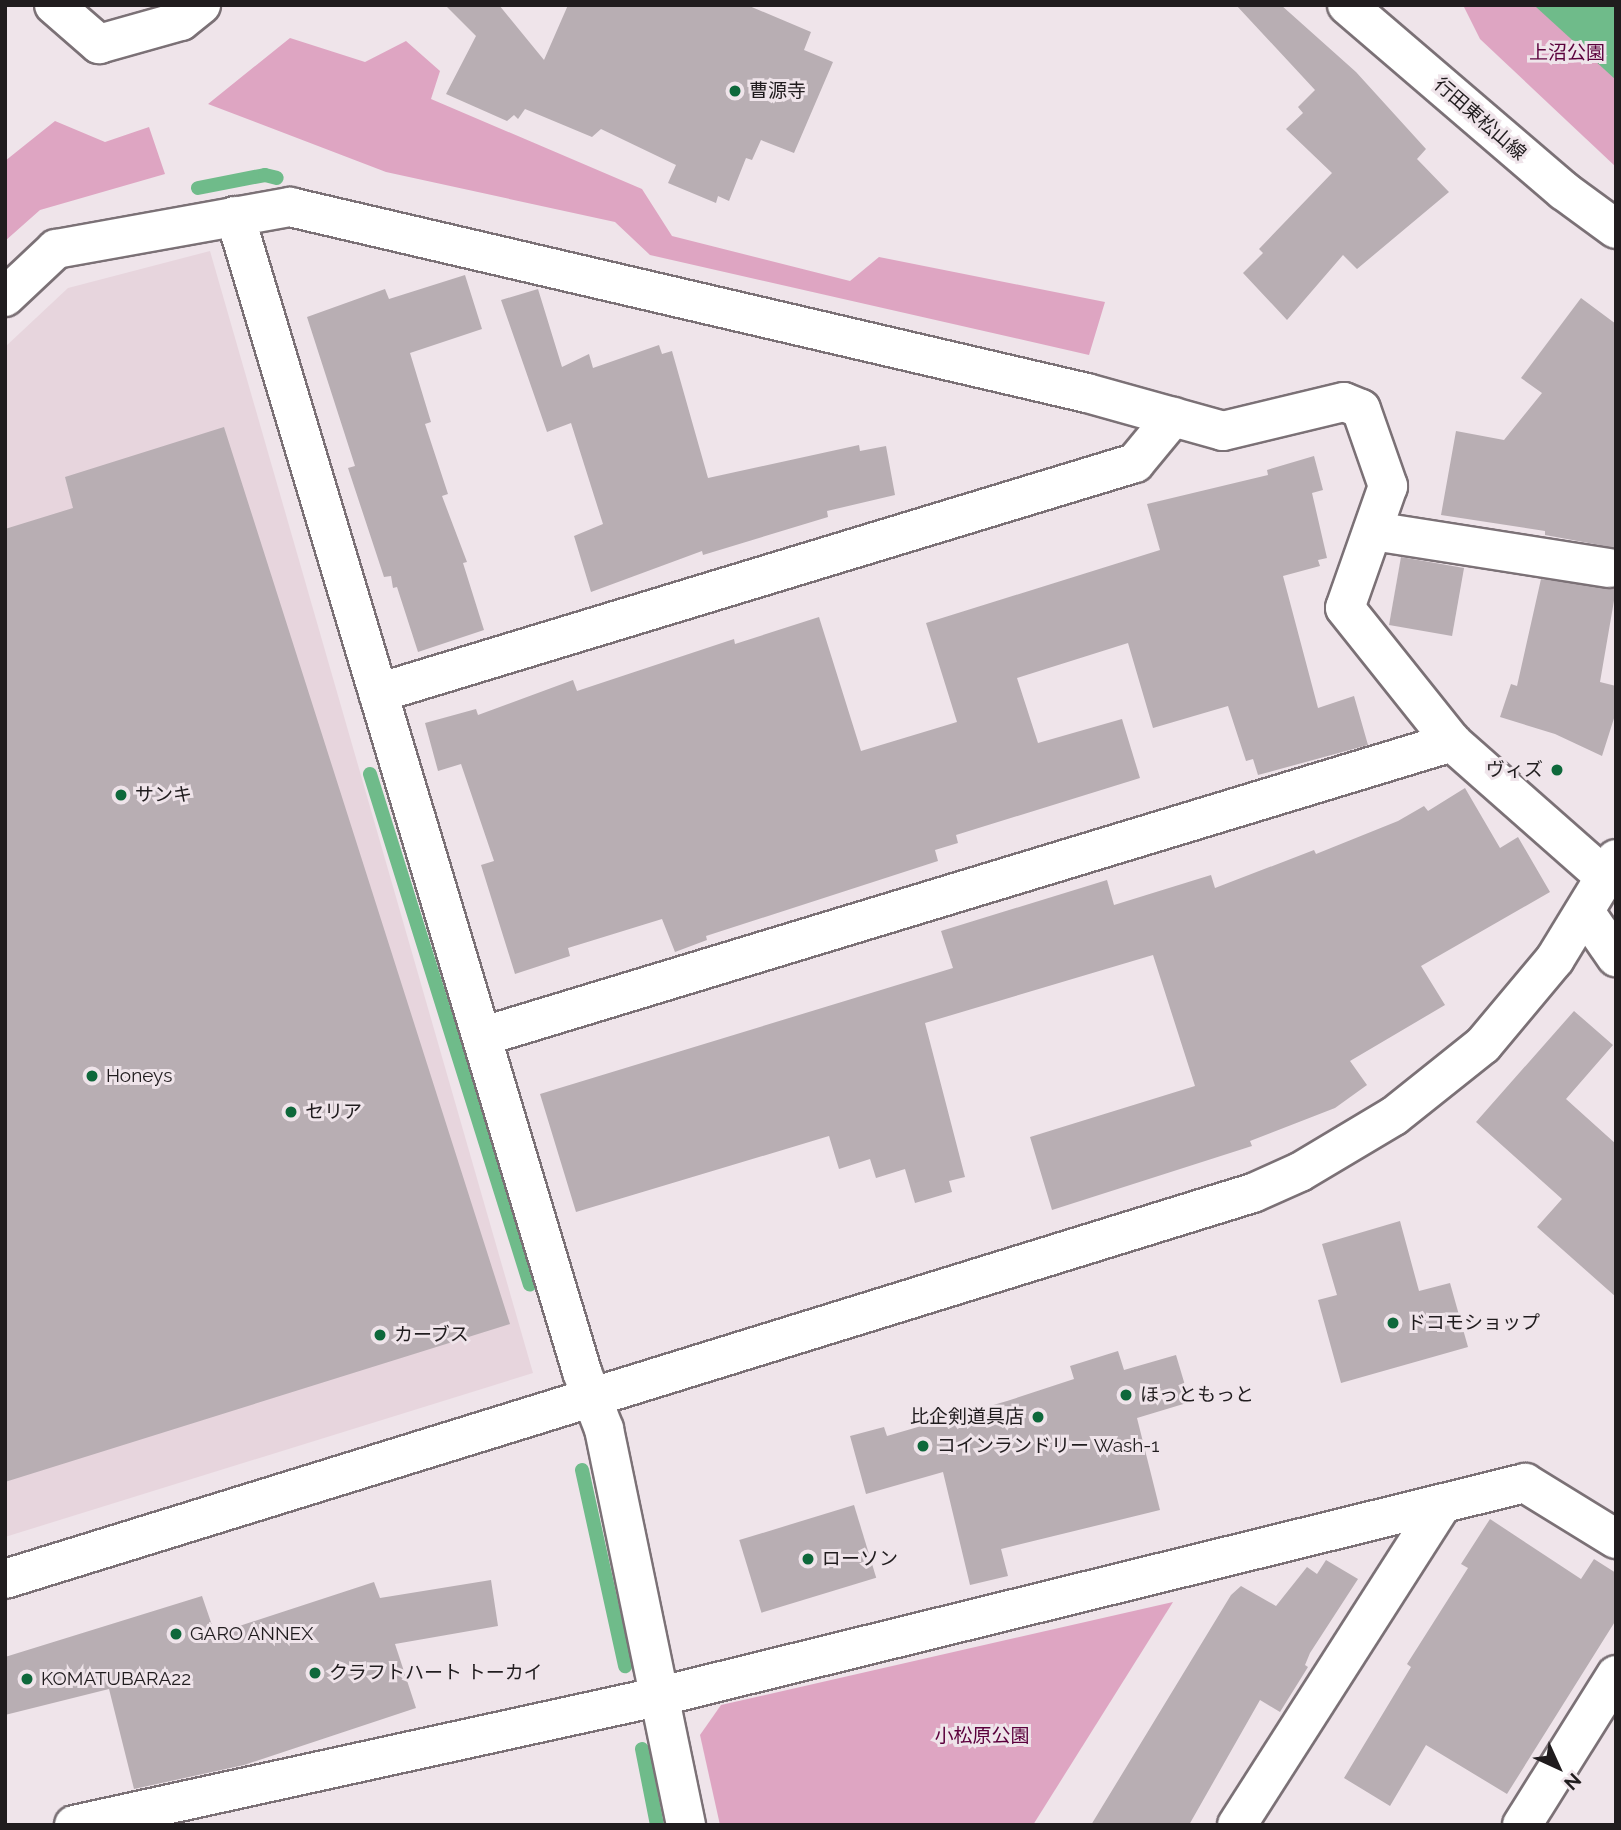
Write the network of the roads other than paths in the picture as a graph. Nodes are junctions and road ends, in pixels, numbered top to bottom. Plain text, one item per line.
1 (54, 5) edge
2 (201, 5) edge
3 (1347, 5) edge
4 (235, 216) junction
5 (1616, 229) edge
6 (5, 298) edge
7 (1173, 417) junction
8 (1373, 531) junction
9 (1609, 568) dead end
10 (378, 693) junction
11 (1452, 742) junction
12 (1611, 869) edge
13 (1585, 912) junction
14 (1616, 957) edge
15 (484, 1036) junction
16 (591, 1397) junction
17 (1442, 1504) junction
18 (1616, 1539) edge
19 (5, 1579) edge
20 (1616, 1675) edge
21 (661, 1696) junction
22 (74, 1825) edge
23 (686, 1825) edge
24 (1237, 1825) edge
25 (1522, 1825) edge

1 - 2 street
3 - 5 street, 行田東松山線
4 - 6 street
4 - 7 street
4 - 10 street
7 - 8 street
7 - 10 street
8 - 9 street
8 - 11 street
10 - 15 street
11 - 12 street
11 - 15 street
12 - 13 street
13 - 14 street
13 - 16 street
15 - 16 street
16 - 19 street
16 - 21 street
17 - 18 street
17 - 21 street
17 - 24 street
20 - 25 street
21 - 22 street
21 - 23 street

